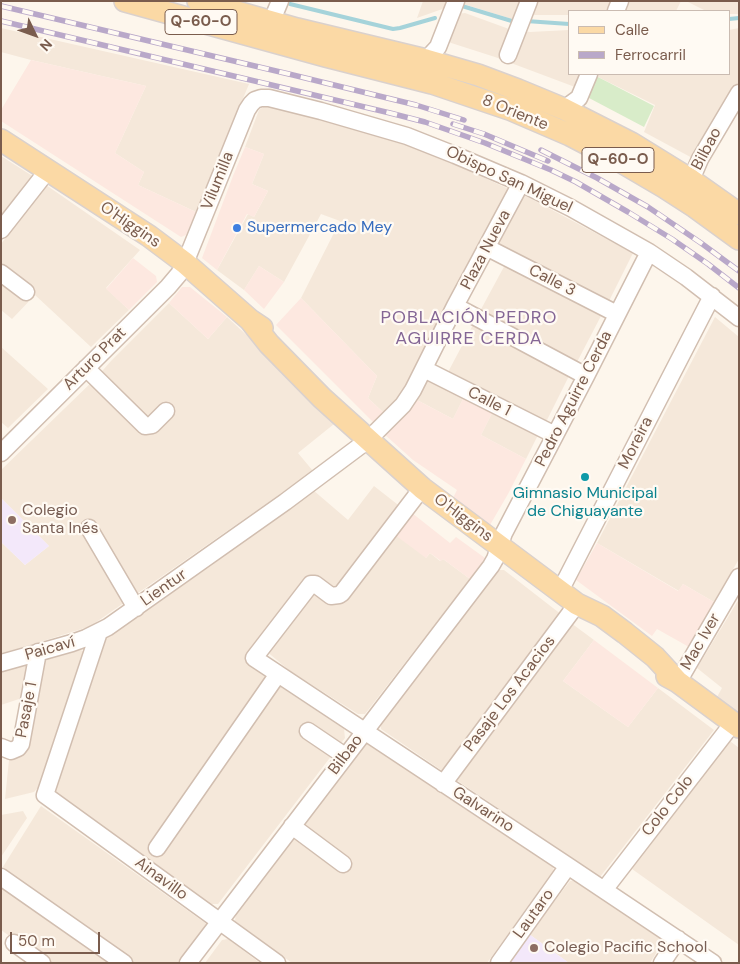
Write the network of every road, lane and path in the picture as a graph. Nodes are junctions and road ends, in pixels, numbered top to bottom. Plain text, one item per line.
1 (125, 1) edge
2 (198, 1) edge
3 (280, 1) edge
4 (456, 1) edge
5 (529, 1) edge
6 (270, 32) junction
7 (508, 55) dead end
8 (426, 60) junction
9 (589, 75) edge
10 (739, 93) edge
11 (255, 100) joint
12 (564, 110) junction
13 (536, 120) junction
14 (1, 140) edge
15 (48, 170) junction
16 (691, 180) junction
17 (521, 183) junction
18 (695, 207) junction
19 (739, 214) edge
20 (1, 230) edge
21 (739, 240) edge
22 (488, 248) junction
23 (649, 252) junction
24 (185, 264) junction
25 (1, 273) edge
26 (26, 292) dead end
27 (712, 296) junction
28 (455, 306) junction
29 (617, 314) junction
30 (739, 318) edge
31 (86, 368) junction
32 (424, 369) junction
33 (586, 376) junction
34 (166, 411) dead end
35 (360, 433) junction
36 (555, 435) junction
37 (1, 453) edge
38 (422, 488) junction
39 (89, 528) dead end
40 (500, 546) junction
41 (739, 577) edge
42 (560, 590) junction
43 (577, 604) junction
44 (136, 608) junction
45 (99, 632) junction
46 (38, 652) junction
47 (1, 663) edge
48 (278, 674) junction
49 (678, 682) junction
50 (736, 725) edge
51 (308, 731) dead end
52 (364, 731) junction
53 (1, 747) edge
54 (345, 756) junction
55 (443, 784) junction
56 (292, 826) junction
57 (157, 848) dead end
58 (343, 864) dead end
59 (568, 866) junction
60 (1, 877) edge
61 (604, 890) junction
62 (220, 922) junction
63 (678, 939) junction
64 (14, 943) dead end
65 (42, 963) edge
66 (124, 963) edge
67 (188, 963) edge
68 (277, 963) edge
69 (499, 963) edge
70 (662, 963) edge
71 (712, 963) edge

1 - 6 main road, Q-60-O
2 - 6 main road, Q-60-O
3 - 6 street
4 - 8 street
5 - 7 street
6 - 8 main road, 8 Oriente / Q-60-O
6 - 13 main road, 8 Oriente / Q-60-O
8 - 12 main road, 8 Oriente / Q-60-O
9 - 12 street
10 - 16 street, Bilbao
11 - 17 street, Obispo San Miguel
11 - 24 street, Vilumilla
12 - 13 main road
12 - 16 main road, 8 Oriente / Q-60-O
13 - 18 main road, 8 Oriente / Q-60-O
14 - 15 main road, O'Higgins
15 - 20 street
15 - 24 main road, O'Higgins
16 - 18 main road
16 - 19 main road, 8 Oriente / Q-60-O
17 - 22 street, Plaza Nueva
17 - 23 street, Obispo San Miguel
18 - 21 main road, 8 Oriente / Q-60-O
22 - 28 street, Plaza Nueva
22 - 29 street, Calle 3
23 - 27 street, Obispo San Miguel
23 - 29 street, Pedro Aguirre Cerda
24 - 31 street, Arturo Prat
24 - 35 main road, O'Higgins
25 - 26 street
27 - 30 street, Obispo San Miguel
27 - 42 street, Moreira
28 - 32 street, Plaza Nueva
28 - 33 street
29 - 33 street, Pedro Aguirre Cerda
31 - 34 street
31 - 37 street, Arturo Prat
32 - 35 street, Plaza Nueva
32 - 36 street, Calle 1
33 - 36 street, Pedro Aguirre Cerda
35 - 38 main road, O'Higgins
35 - 44 street, Lientur
36 - 40 street, Pedro Aguirre Cerda
38 - 40 main road, O'Higgins
38 - 48 street, Galvarino
39 - 44 street
40 - 42 main road, O'Higgins
40 - 52 street, Bilbao
41 - 49 street, Mac Iver
42 - 43 main road, O'Higgins
43 - 49 main road, O'Higgins
43 - 55 street, Pasaje Los Acacios
44 - 45 street, Lientur
45 - 46 street, Paicaví
45 - 62 street, Ainavillo
46 - 47 street, Paicaví
46 - 53 street, Pasaje 1
48 - 52 street, Galvarino
48 - 57 street
49 - 50 main road, O'Higgins
50 - 61 street, Colo Colo
51 - 54 street
52 - 54 street, Bilbao
52 - 55 street, Galvarino
54 - 56 street, Bilbao
55 - 59 street, Galvarino
56 - 58 street
56 - 62 street, Bilbao
59 - 61 street, Galvarino
59 - 69 street, Lautaro
60 - 66 street
61 - 63 street, Galvarino
62 - 67 street, Bilbao
62 - 68 street, Ainavillo
63 - 70 street
63 - 71 street, Galvarino
64 - 65 street

